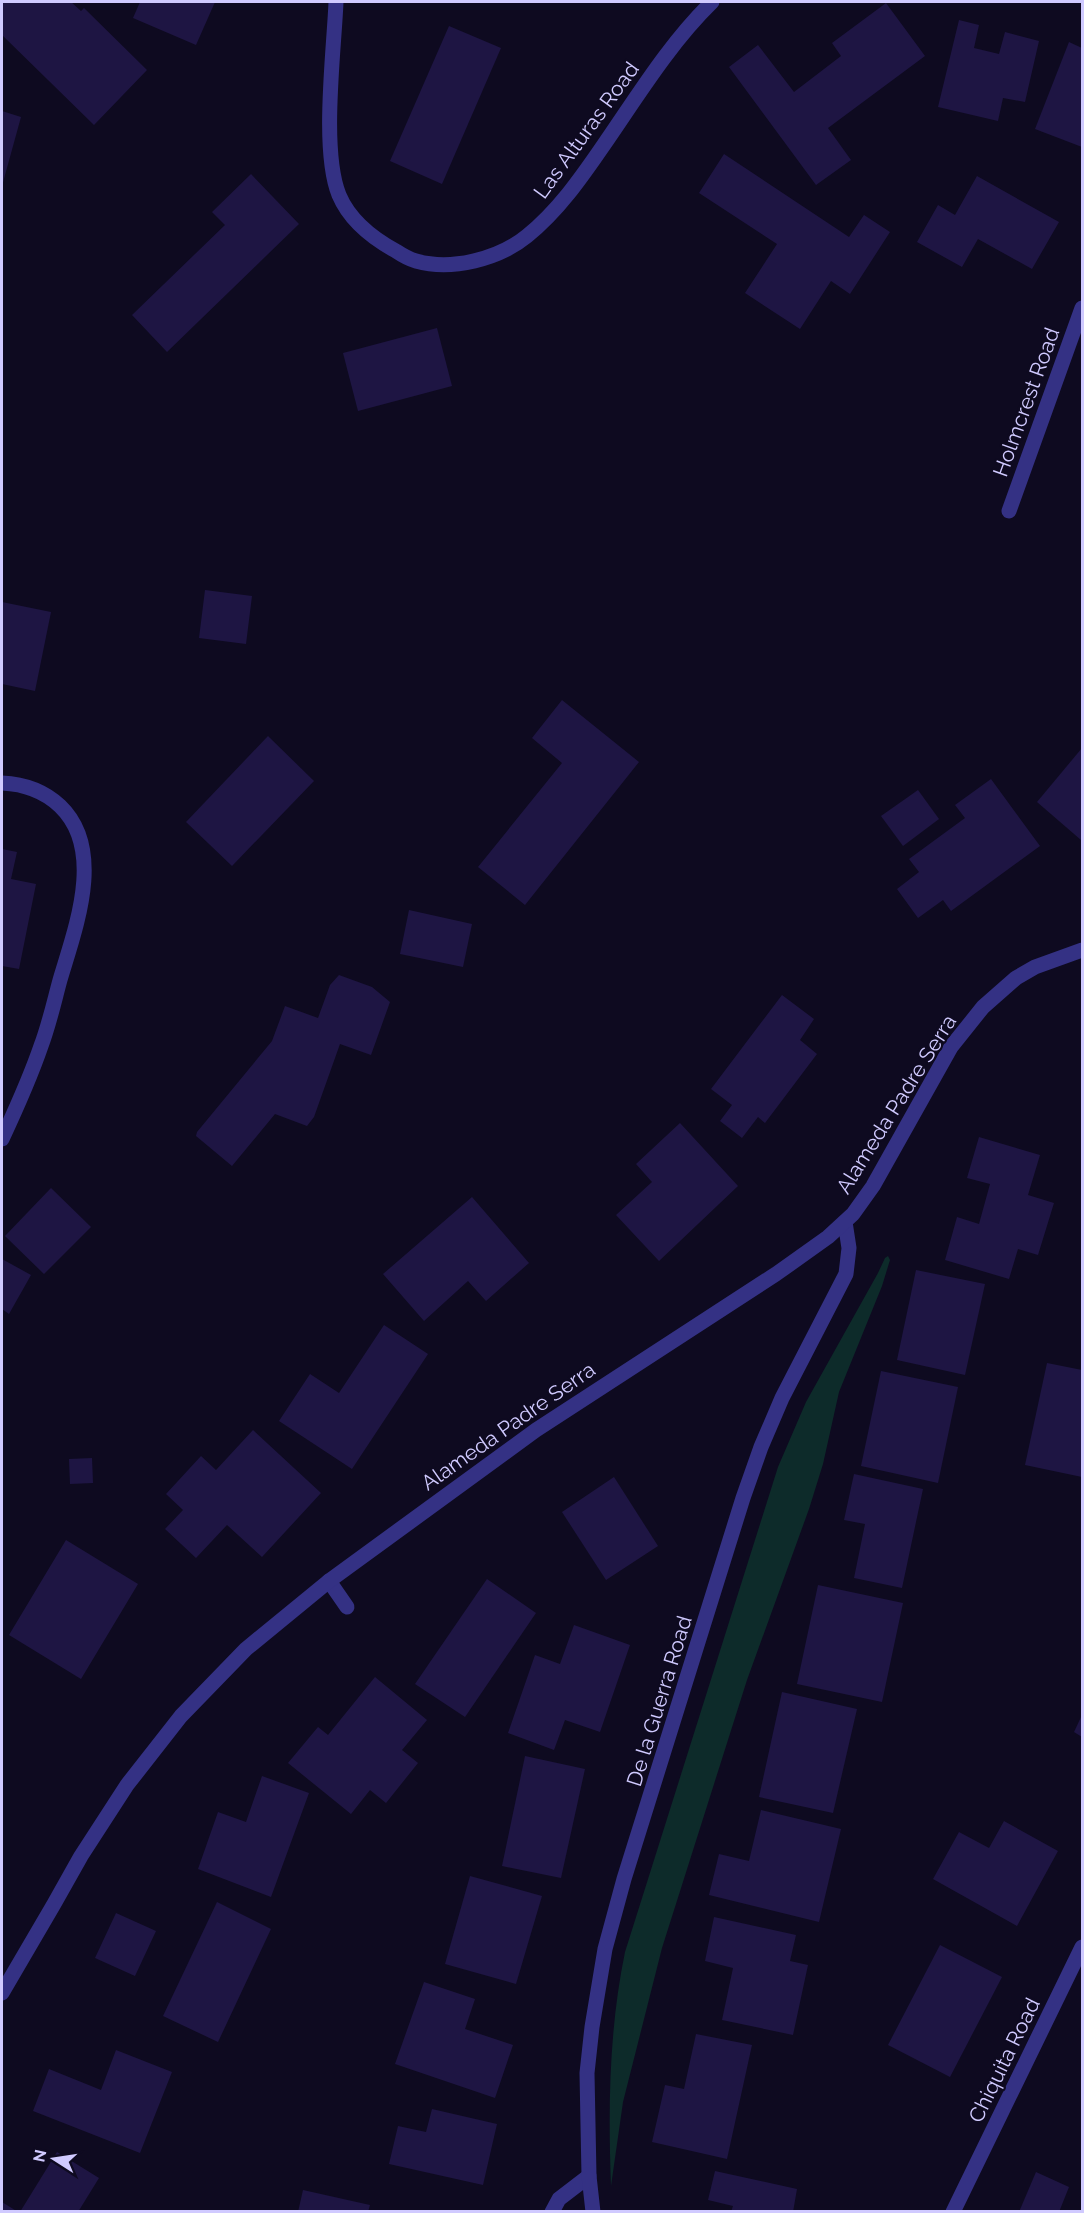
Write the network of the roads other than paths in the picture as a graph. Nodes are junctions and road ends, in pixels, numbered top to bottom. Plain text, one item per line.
1 (336, 2) edge
2 (712, 2) edge
3 (1083, 308) edge
4 (1009, 511) dead end
5 (2, 783) edge
6 (1083, 950) edge
7 (2, 1139) edge
8 (844, 1222) junction
9 (328, 1581) junction
10 (347, 1607) dead end
11 (1083, 1947) edge
12 (2, 1993) edge
13 (589, 2176) junction
14 (552, 2211) edge
15 (592, 2211) edge
16 (953, 2211) edge

1 - 2 street, Las Alturas Road
3 - 4 street, Holmcrest Road
5 - 7 street
6 - 8 street, Alameda Padre Serra
8 - 9 street, Alameda Padre Serra
8 - 13 street, De la Guerra Road
9 - 10 street
9 - 12 street, Alameda Padre Serra
11 - 16 street, Chiquita Road
13 - 14 street
13 - 15 street, De la Guerra Road

